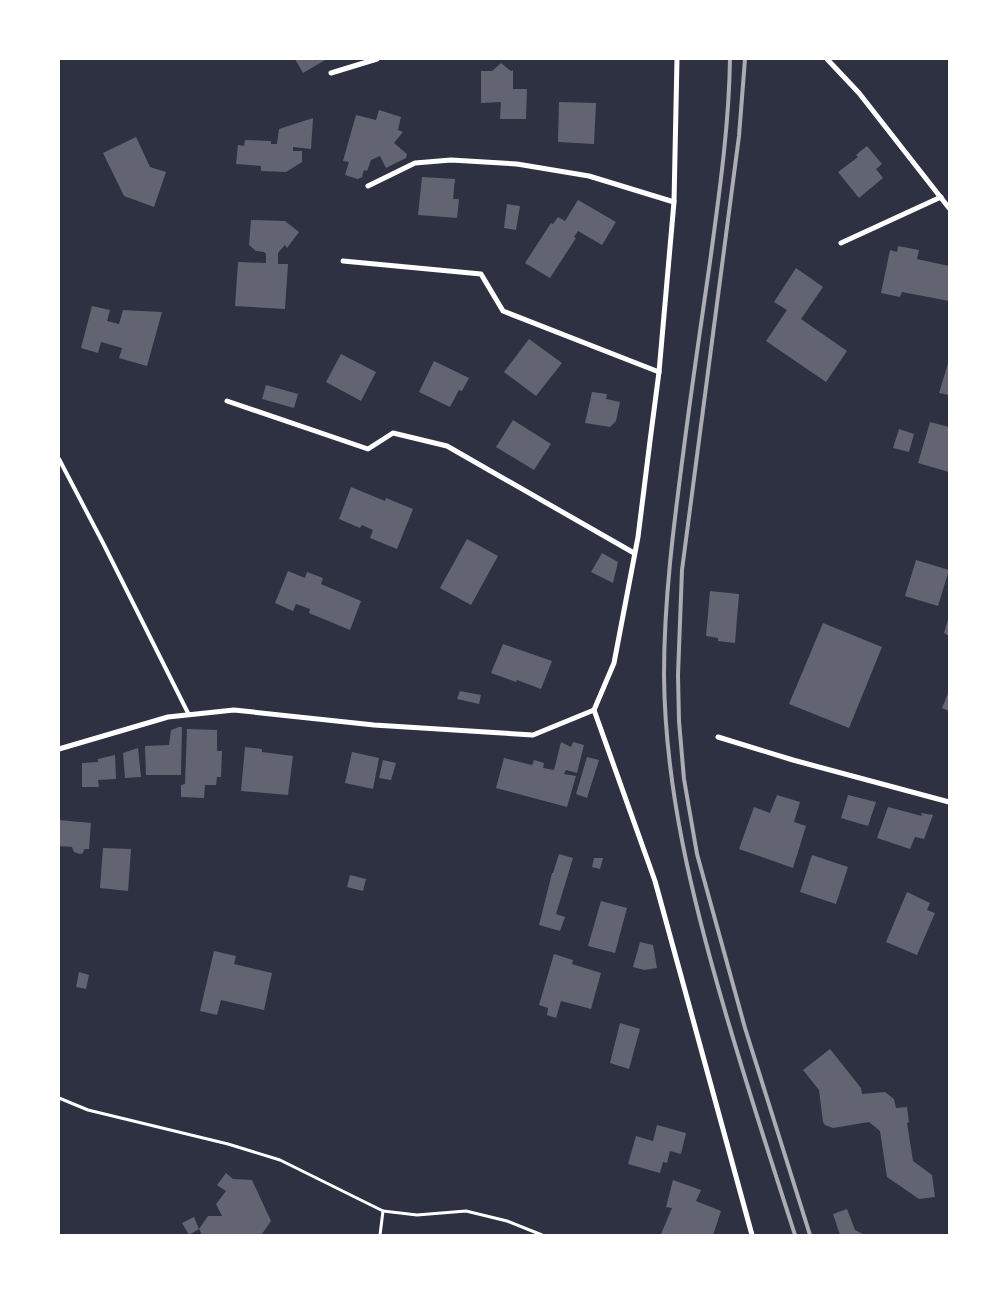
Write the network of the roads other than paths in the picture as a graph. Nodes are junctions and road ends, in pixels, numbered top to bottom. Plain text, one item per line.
1 (377, 59) edge
2 (677, 59) edge
3 (827, 59) edge
4 (331, 73) dead end
5 (368, 186) dead end
6 (941, 197) junction
7 (674, 202) junction
8 (949, 208) edge
9 (841, 243) dead end
10 (342, 261) dead end
11 (659, 372) junction
12 (227, 401) dead end
13 (59, 459) edge
14 (634, 553) junction
15 (594, 710) junction
16 (189, 715) junction
17 (718, 737) dead end
18 (59, 749) edge
19 (949, 802) edge
20 (752, 1235) edge

1 - 4 street
2 - 7 street
3 - 6 street
5 - 7 street
6 - 8 street
6 - 9 street
7 - 11 street
10 - 11 street
11 - 14 street
12 - 14 street
13 - 16 lane
14 - 15 street
15 - 16 street
15 - 20 street
16 - 18 street
17 - 19 street

